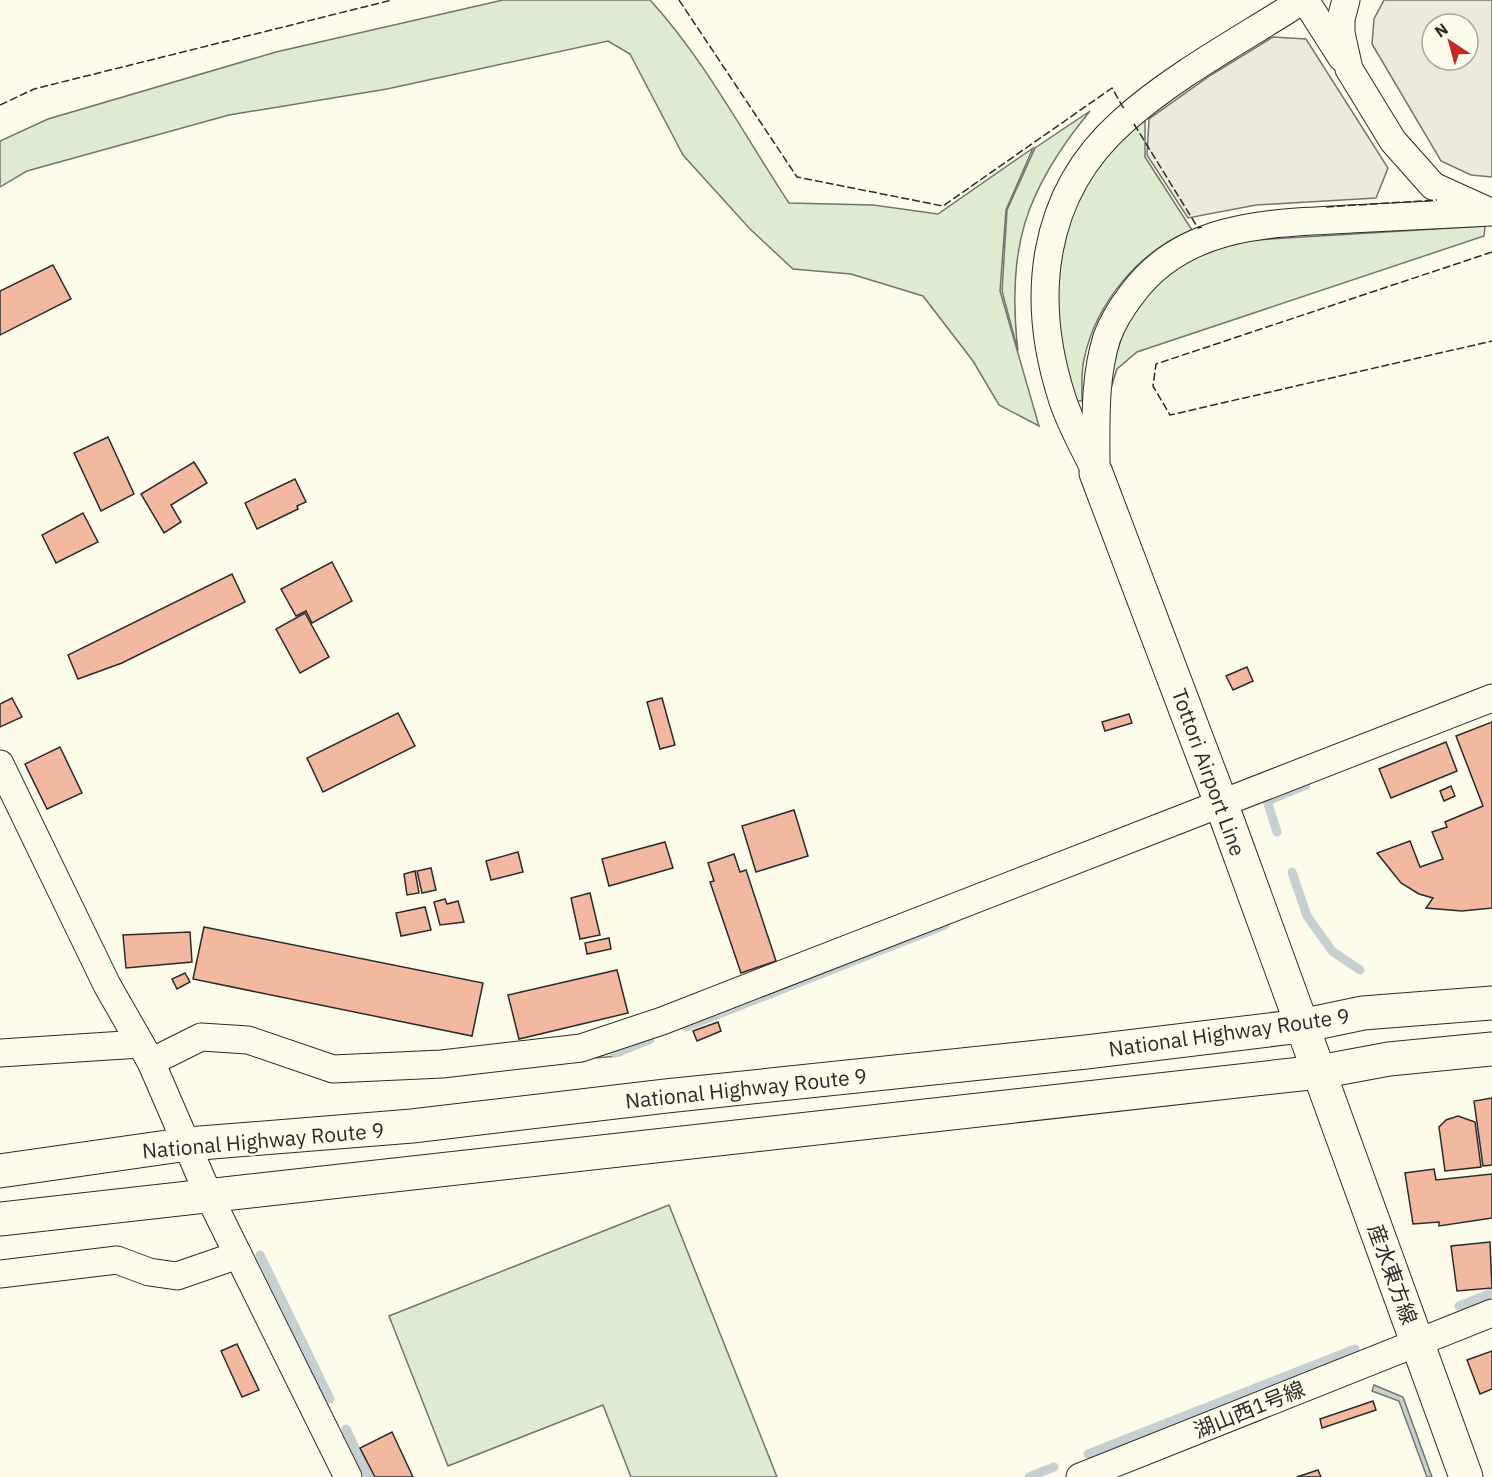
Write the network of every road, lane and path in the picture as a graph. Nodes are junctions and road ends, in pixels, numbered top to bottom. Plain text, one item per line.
1 (1304, 0) edge
2 (1346, 0) edge
3 (1349, 69) junction
4 (1491, 212) edge
5 (1096, 473) junction
6 (1492, 698) edge
7 (0, 764) edge
8 (1221, 803) junction
9 (1492, 1003) edge
10 (1301, 1026) junction
11 (1492, 1049) edge
12 (0, 1053) edge
13 (146, 1053) junction
14 (1319, 1072) junction
15 (188, 1144) junction
16 (0, 1171) edge
17 (209, 1196) junction
18 (0, 1219) edge
19 (238, 1255) junction
20 (0, 1274) edge
21 (1492, 1313) edge
22 (1418, 1342) junction
23 (348, 1477) edge
24 (1080, 1477) edge
25 (1466, 1477) edge

1 - 3 street
1 - 5 street
2 - 3 street
3 - 4 street
4 - 5 street
5 - 8 main road, Tottori Airport Line
6 - 8 street
7 - 13 street
8 - 10 main road, Tottori Airport Line
8 - 13 street
9 - 10 main road, National Highway Route 9
10 - 14 main road, Tottori Airport Line
10 - 15 main road, National Highway Route 9
11 - 14 main road
12 - 13 street
13 - 15 street
14 - 17 main road
14 - 22 main road, 産水東方線
15 - 16 main road, National Highway Route 9
15 - 17 street
17 - 18 main road
17 - 19 street
19 - 20 street
19 - 23 street
21 - 22 street, 湖山西1号線
22 - 24 street, 湖山西1号線
22 - 25 main road, 産水東方線

